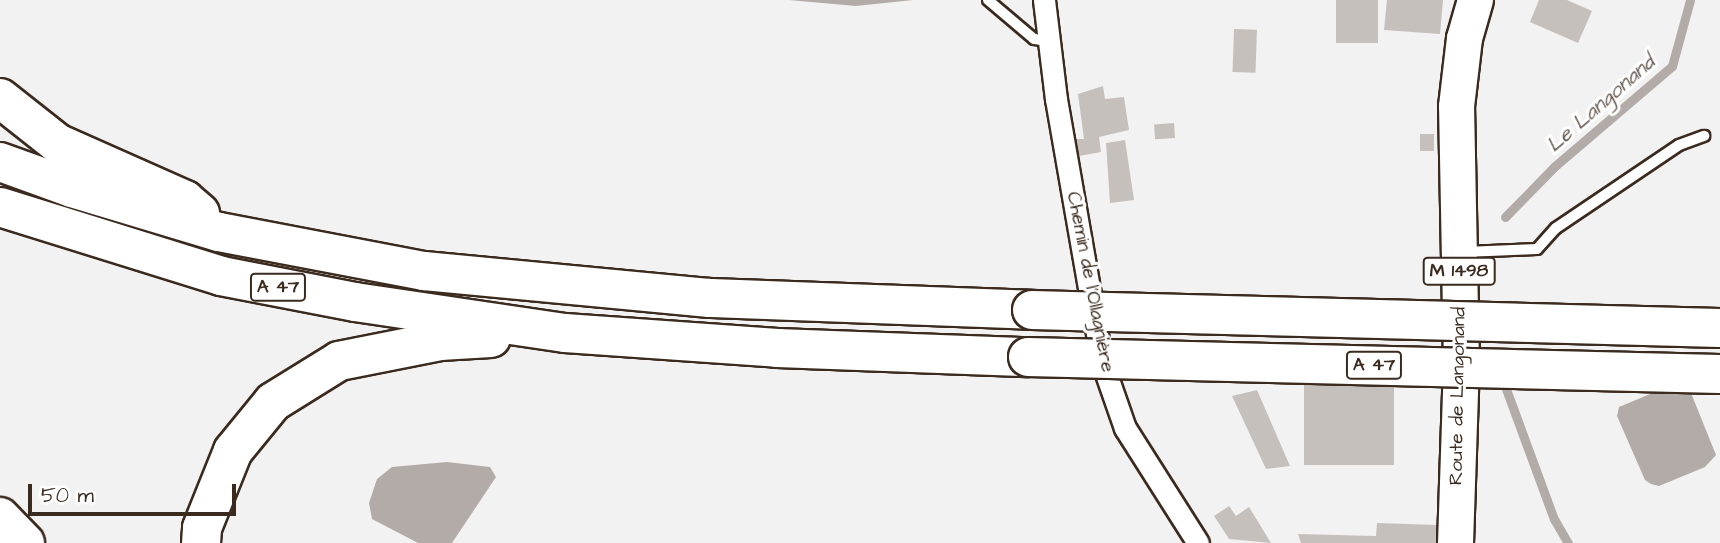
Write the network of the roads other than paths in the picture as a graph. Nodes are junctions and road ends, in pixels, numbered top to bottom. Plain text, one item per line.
1 (988, 0) edge
2 (1044, 0) edge
3 (1475, 0) edge
4 (1050, 41) junction
5 (0, 98) edge
6 (1704, 136) dead end
7 (0, 162) edge
8 (0, 206) edge
9 (219, 232) junction
10 (1458, 252) junction
11 (1720, 328) edge
12 (565, 333) junction
13 (1720, 374) edge
14 (0, 517) edge
15 (25, 543) edge
16 (201, 543) edge
17 (1198, 543) edge
18 (1455, 543) edge

1 - 4 lane
2 - 4 street, Chemin de l'Ollagnière
3 - 10 main road, Route de Langonand / M 1498
4 - 17 street, Chemin de l'Ollagnière
5 - 9 highway
6 - 10 lane
7 - 9 highway, A 47
8 - 12 highway, A 47
9 - 11 highway, A 47, bridge
10 - 18 main road, Route de Langonand / M 1498
12 - 13 highway, A 47, bridge
12 - 16 highway
14 - 15 highway

